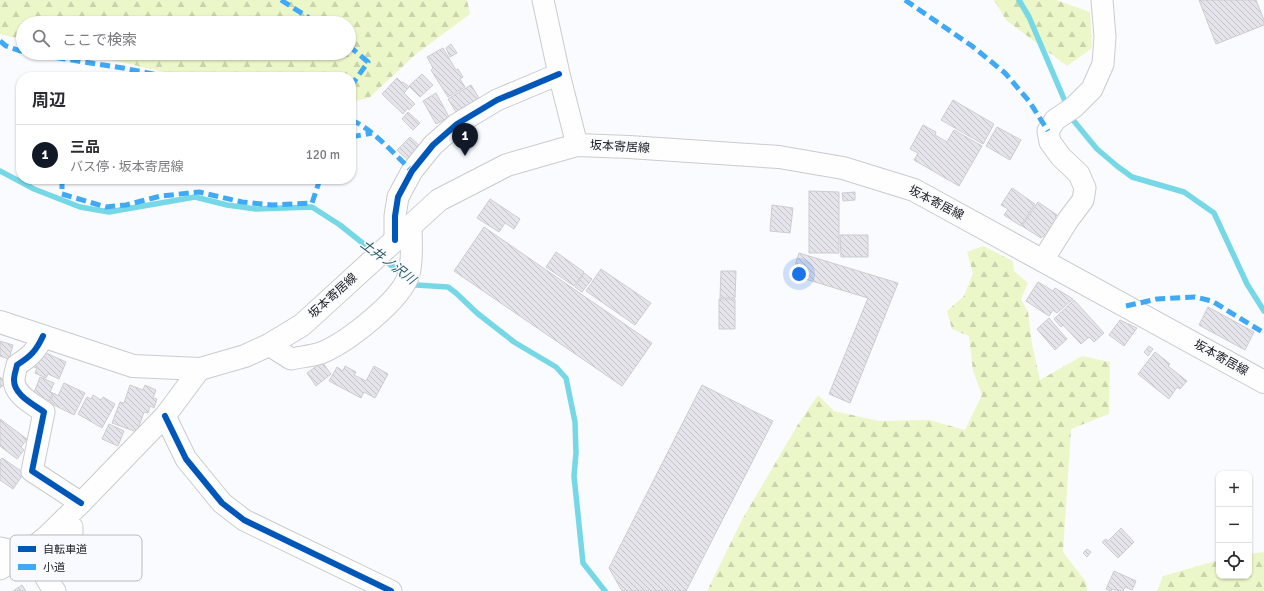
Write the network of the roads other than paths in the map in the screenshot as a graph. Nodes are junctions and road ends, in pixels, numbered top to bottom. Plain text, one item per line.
1 (543, 0) edge
2 (1102, 0) edge
3 (559, 74) junction
4 (577, 145) junction
5 (412, 225) junction
6 (395, 240) junction
7 (1043, 260) junction
8 (0, 322) edge
9 (43, 336) junction
10 (269, 345) junction
11 (200, 369) junction
12 (1264, 382) edge
13 (165, 416) junction
14 (81, 503) junction
15 (65, 518) junction
16 (46, 535) edge
17 (70, 535) edge
18 (0, 548) edge
19 (10, 550) edge
20 (10, 563) edge
21 (0, 569) edge
22 (49, 581) edge
23 (55, 591) edge
24 (391, 591) edge

1 - 3 street
2 - 7 street
3 - 4 street
3 - 6 street
4 - 5 main road, 坂本寄居線
4 - 7 main road, 坂本寄居線
5 - 6 main road, 坂本寄居線
5 - 10 street
6 - 10 main road, 坂本寄居線
7 - 12 main road, 坂本寄居線
8 - 9 main road, 坂本寄居線
9 - 11 main road, 坂本寄居線
9 - 14 street
10 - 11 main road, 坂本寄居線
11 - 13 street
13 - 14 street
13 - 24 street
14 - 15 street
15 - 16 street
15 - 17 street
18 - 19 street
20 - 21 street
22 - 23 street

